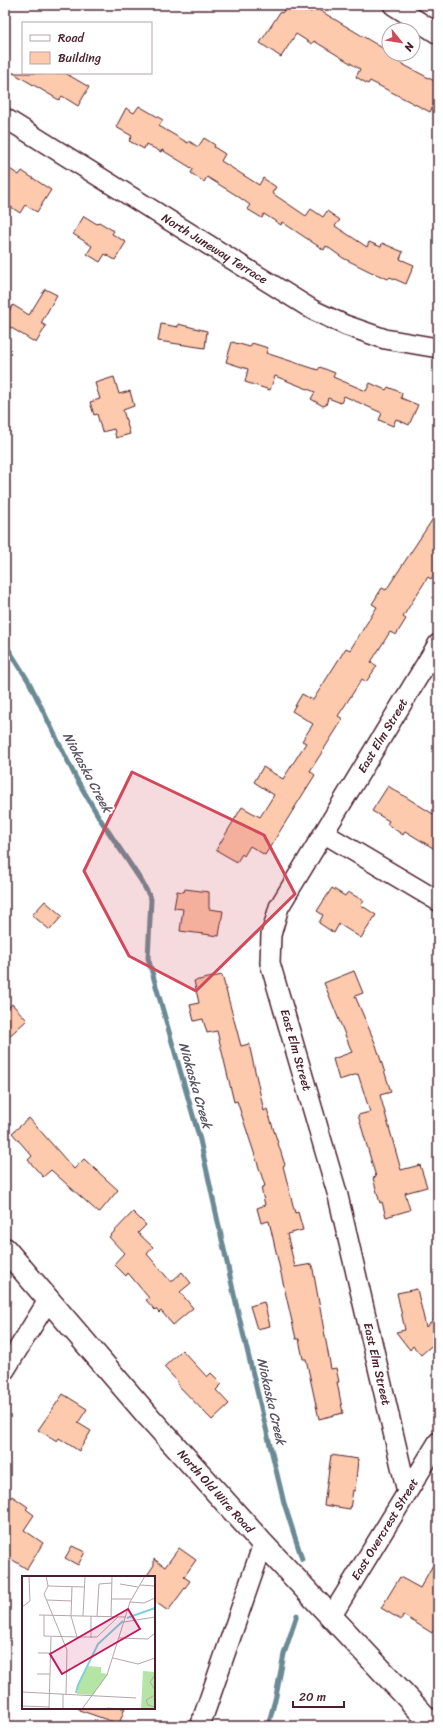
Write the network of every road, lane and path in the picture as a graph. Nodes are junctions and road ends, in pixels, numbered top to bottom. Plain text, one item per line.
1 (393, 5) edge
2 (438, 34) edge
3 (5, 118) edge
4 (438, 348) edge
5 (438, 644) edge
6 (325, 834) junction
7 (438, 902) edge
8 (5, 1249) edge
9 (49, 1299) junction
10 (5, 1370) edge
11 (438, 1442) edge
12 (407, 1492) junction
13 (263, 1544) junction
14 (331, 1617) junction
15 (200, 1726) edge
16 (434, 1726) edge

1 - 2 street
3 - 4 street, North Juneway Terrace
5 - 6 street, East Elm Street
6 - 7 street
6 - 12 street, East Elm Street
8 - 9 street, North Old Wire Road
9 - 10 street
9 - 13 street, North Old Wire Road
11 - 12 street, East Overcrest Street
12 - 14 street, East Overcrest Street
13 - 14 street, North Old Wire Road
13 - 15 street
14 - 16 street, North Old Wire Road

